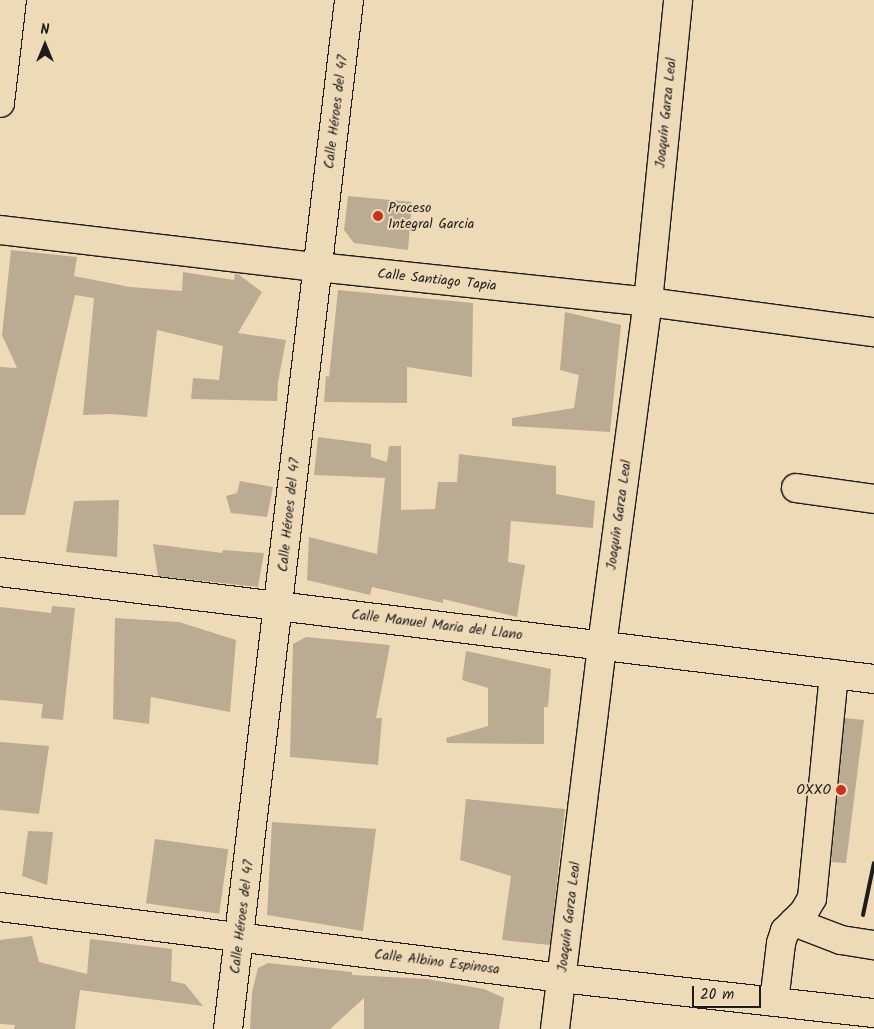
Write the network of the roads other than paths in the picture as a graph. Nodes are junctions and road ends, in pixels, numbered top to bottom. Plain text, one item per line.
1 (12, 0) edge
2 (349, 0) edge
3 (678, 0) edge
4 (0, 103) edge
5 (0, 230) edge
6 (317, 268) junction
7 (648, 302) junction
8 (874, 332) edge
9 (796, 488) dead end
10 (874, 499) edge
11 (0, 572) edge
12 (279, 606) junction
13 (602, 645) junction
14 (834, 674) junction
15 (874, 679) edge
16 (0, 907) edge
17 (794, 922) junction
18 (239, 937) junction
19 (874, 945) edge
20 (561, 978) junction
21 (774, 1002) junction
22 (874, 1013) edge
23 (228, 1029) edge
24 (555, 1029) edge

1 - 4 street
2 - 6 street, Calle Héroes del 47
3 - 7 street, Joaquín Garza Leal
5 - 6 street, Calle Santiago Tapia
6 - 7 street, Calle Santiago Tapia
6 - 12 street, Calle Héroes del 47
7 - 8 street, Calle Santiago Tapia
7 - 13 street, Joaquín Garza Leal
9 - 10 street
11 - 12 street, Calle Manuel Maria del Llano
12 - 13 street, Calle Manuel Maria del Llano
12 - 18 street, Calle Héroes del 47
13 - 14 street, Calle Manuel Maria del Llano
13 - 20 street, Joaquín Garza Leal
14 - 15 street, Calle Manuel Maria del Llano
14 - 17 street
16 - 18 street, Calle Albino Espinosa
17 - 19 street
17 - 21 street
18 - 20 street, Calle Albino Espinosa
18 - 23 street, Calle Héroes del 47
20 - 21 street, Calle Albino Espinosa
20 - 24 street, Joaquín Garza Leal
21 - 22 street, Calle Albino Espinosa

